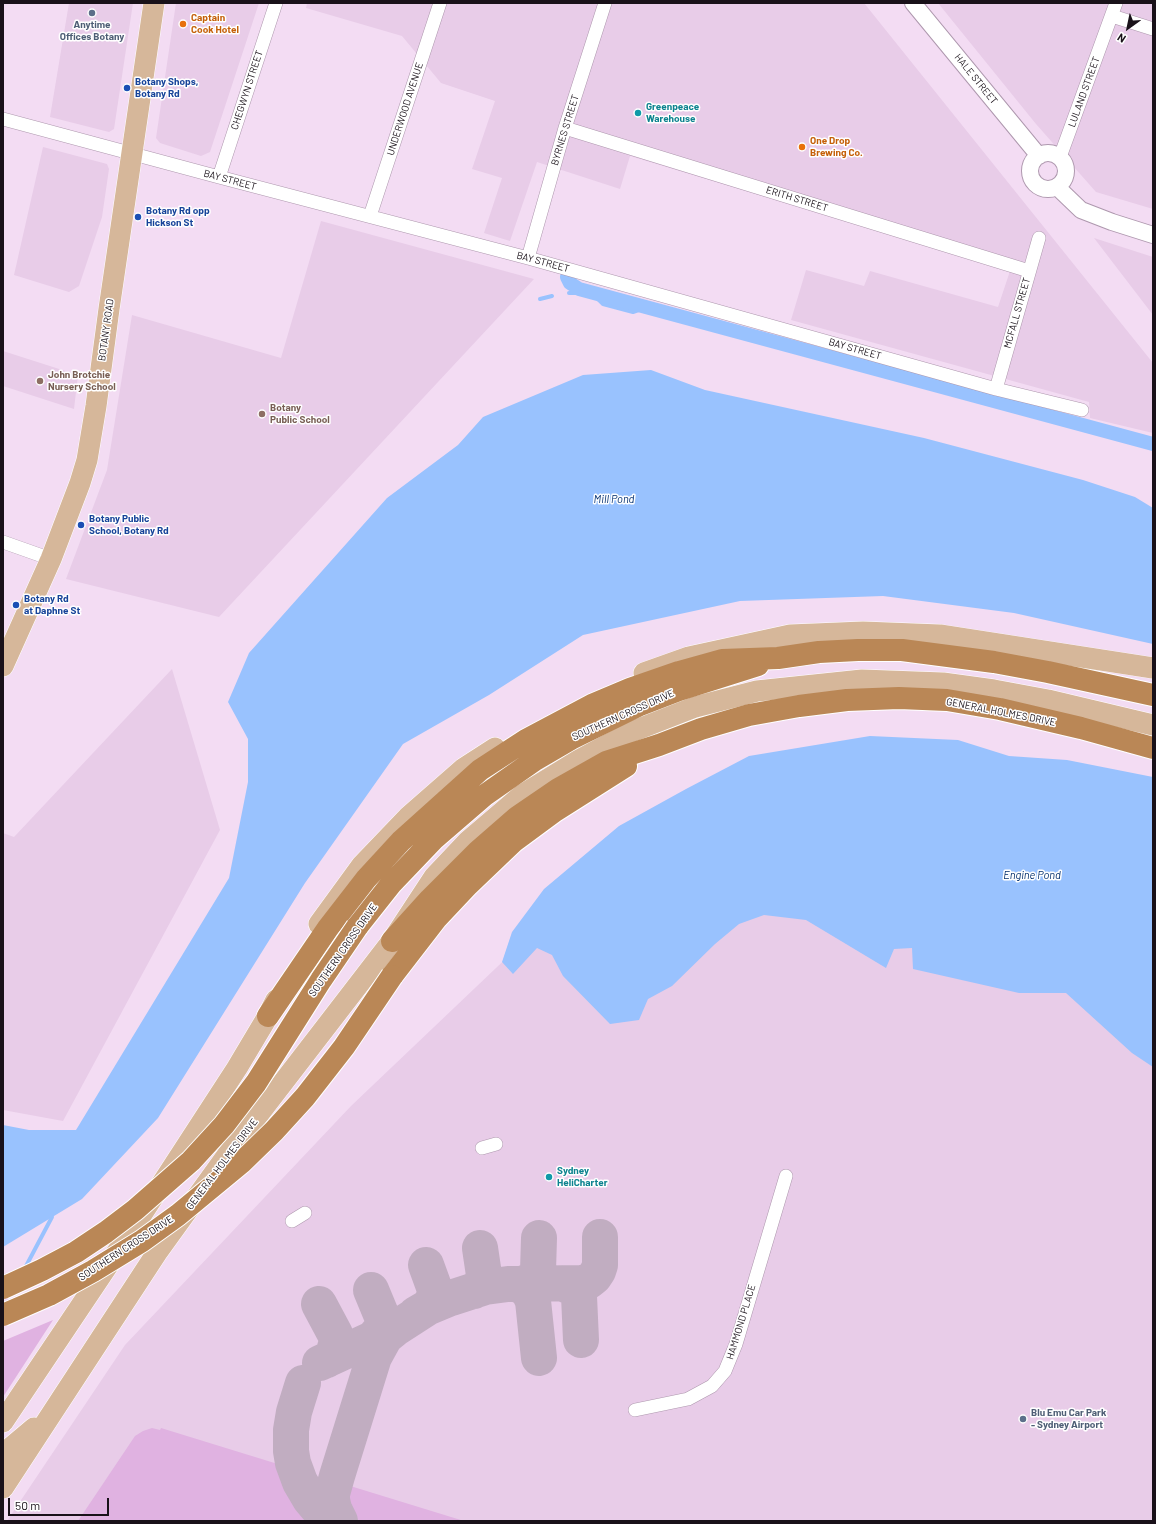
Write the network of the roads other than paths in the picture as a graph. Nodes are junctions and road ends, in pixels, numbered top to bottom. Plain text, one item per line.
1 (154, 3) edge
2 (276, 3) edge
3 (440, 3) edge
4 (605, 3) edge
5 (913, 3) edge
6 (1116, 3) edge
7 (1112, 16) junction
8 (1153, 29) edge
9 (3, 119) edge
10 (565, 128) junction
11 (132, 154) junction
12 (1039, 156) junction
13 (1060, 157) junction
14 (219, 177) junction
15 (1057, 187) junction
16 (370, 216) junction
17 (1153, 235) edge
18 (1039, 238) dead end
19 (528, 258) junction
20 (1029, 271) junction
21 (996, 389) junction
22 (1082, 410) dead end
23 (3, 542) edge
24 (51, 559) junction
25 (778, 658) junction
26 (3, 666) edge
27 (1153, 668) edge
28 (1153, 695) edge
29 (1153, 725) edge
30 (659, 745) junction
31 (1153, 748) edge
32 (392, 941) junction
33 (268, 1016) junction
34 (496, 1144) dead end
35 (482, 1148) dead end
36 (786, 1176) dead end
37 (305, 1213) dead end
38 (292, 1221) dead end
39 (3, 1288) edge
40 (3, 1315) edge
41 (635, 1410) dead end
42 (50, 1415) junction
43 (3, 1422) edge
44 (3, 1458) edge
45 (3, 1488) edge

1 - 11 main road, BOTANY ROAD
2 - 14 street, CHEGWYN STREET
3 - 16 street, UNDERWOOD AVENUE
4 - 10 street, BYRNES STREET
5 - 12 street, HALE STREET
6 - 7 street, LULAND STREET
7 - 8 street
7 - 13 street, LULAND STREET
9 - 11 street, BAY STREET
10 - 19 street, BYRNES STREET
10 - 20 street, ERITH STREET
11 - 14 street, BAY STREET
11 - 24 main road, BOTANY ROAD
12 - 13 street
12 - 15 street
13 - 15 street
14 - 16 street, BAY STREET
15 - 17 street
16 - 19 street, BAY STREET
18 - 20 street, MCFALL STREET
19 - 21 street, BAY STREET
20 - 21 street, MCFALL STREET
21 - 22 street, BAY STREET
23 - 24 street
24 - 26 main road, BOTANY ROAD
25 - 28 highway
25 - 33 highway
25 - 39 highway, SOUTHERN CROSS DRIVE, bridge
27 - 33 main road
29 - 32 main road, GENERAL HOLMES DRIVE
30 - 31 highway, GENERAL HOLMES DRIVE
30 - 32 highway
30 - 40 highway, SOUTHERN CROSS DRIVE, bridge
32 - 42 main road, GENERAL HOLMES DRIVE
33 - 43 main road
34 - 35 street
36 - 41 street, HAMMOND PLACE
37 - 38 street
42 - 44 main road, GENERAL HOLMES DRIVE
42 - 45 main road, GENERAL HOLMES DRIVE

